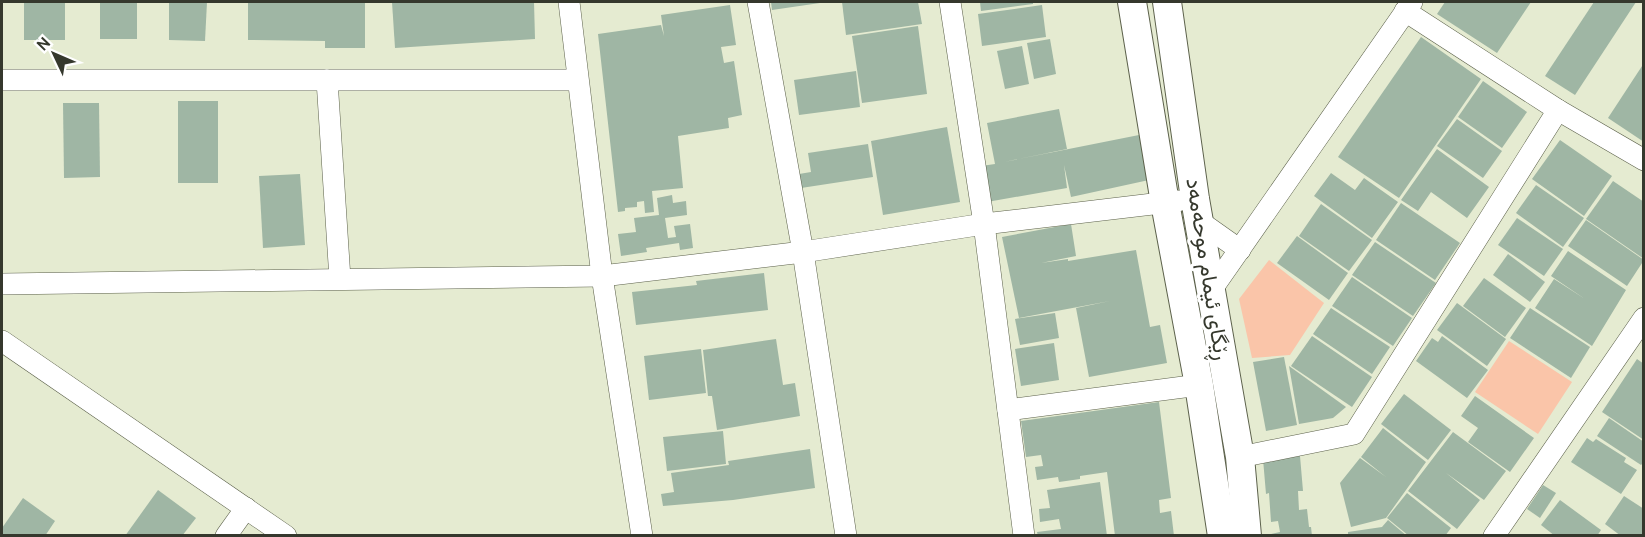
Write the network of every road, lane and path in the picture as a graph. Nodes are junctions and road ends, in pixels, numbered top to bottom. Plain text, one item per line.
1 (569, 2) edge
2 (758, 2) edge
3 (950, 2) edge
4 (1132, 2) edge
5 (1167, 2) edge
6 (1408, 6) edge
7 (2, 80) edge
8 (327, 80) junction
9 (577, 80) junction
10 (1558, 110) junction
11 (1644, 160) edge
12 (1165, 203) junction
13 (1197, 210) junction
14 (984, 224) junction
15 (1240, 250) junction
16 (803, 252) junction
17 (602, 276) junction
18 (340, 279) junction
19 (2, 284) edge
20 (1210, 292) junction
21 (1644, 318) edge
22 (2, 341) edge
23 (1199, 385) junction
24 (1008, 410) junction
25 (1240, 457) junction
26 (246, 508) junction
27 (226, 536) edge
28 (286, 536) edge
29 (642, 536) edge
30 (846, 536) edge
31 (1024, 536) edge
32 (1222, 536) edge
33 (1247, 536) edge
34 (1494, 536) edge

1 - 9 street
2 - 16 street
3 - 14 street
4 - 12 main road
5 - 13 main road, ڕێگای ئیمام موحەمەد
6 - 10 street
6 - 15 street
7 - 8 street
8 - 9 street
8 - 18 street
9 - 17 street
10 - 11 street
10 - 25 street
12 - 13 street
12 - 14 street
12 - 23 main road
13 - 15 street
13 - 20 main road, ڕێگای ئیمام موحەمەد
14 - 16 street
14 - 24 street
15 - 20 street
16 - 17 street
16 - 30 street
17 - 18 street
17 - 29 street
18 - 19 street
20 - 25 main road, ڕێگای ئیمام موحەمەد
21 - 34 street
22 - 26 street
23 - 24 street
23 - 32 main road
24 - 31 street
25 - 33 main road, ڕێگای ئیمام موحەمەد
26 - 27 street
26 - 28 street

